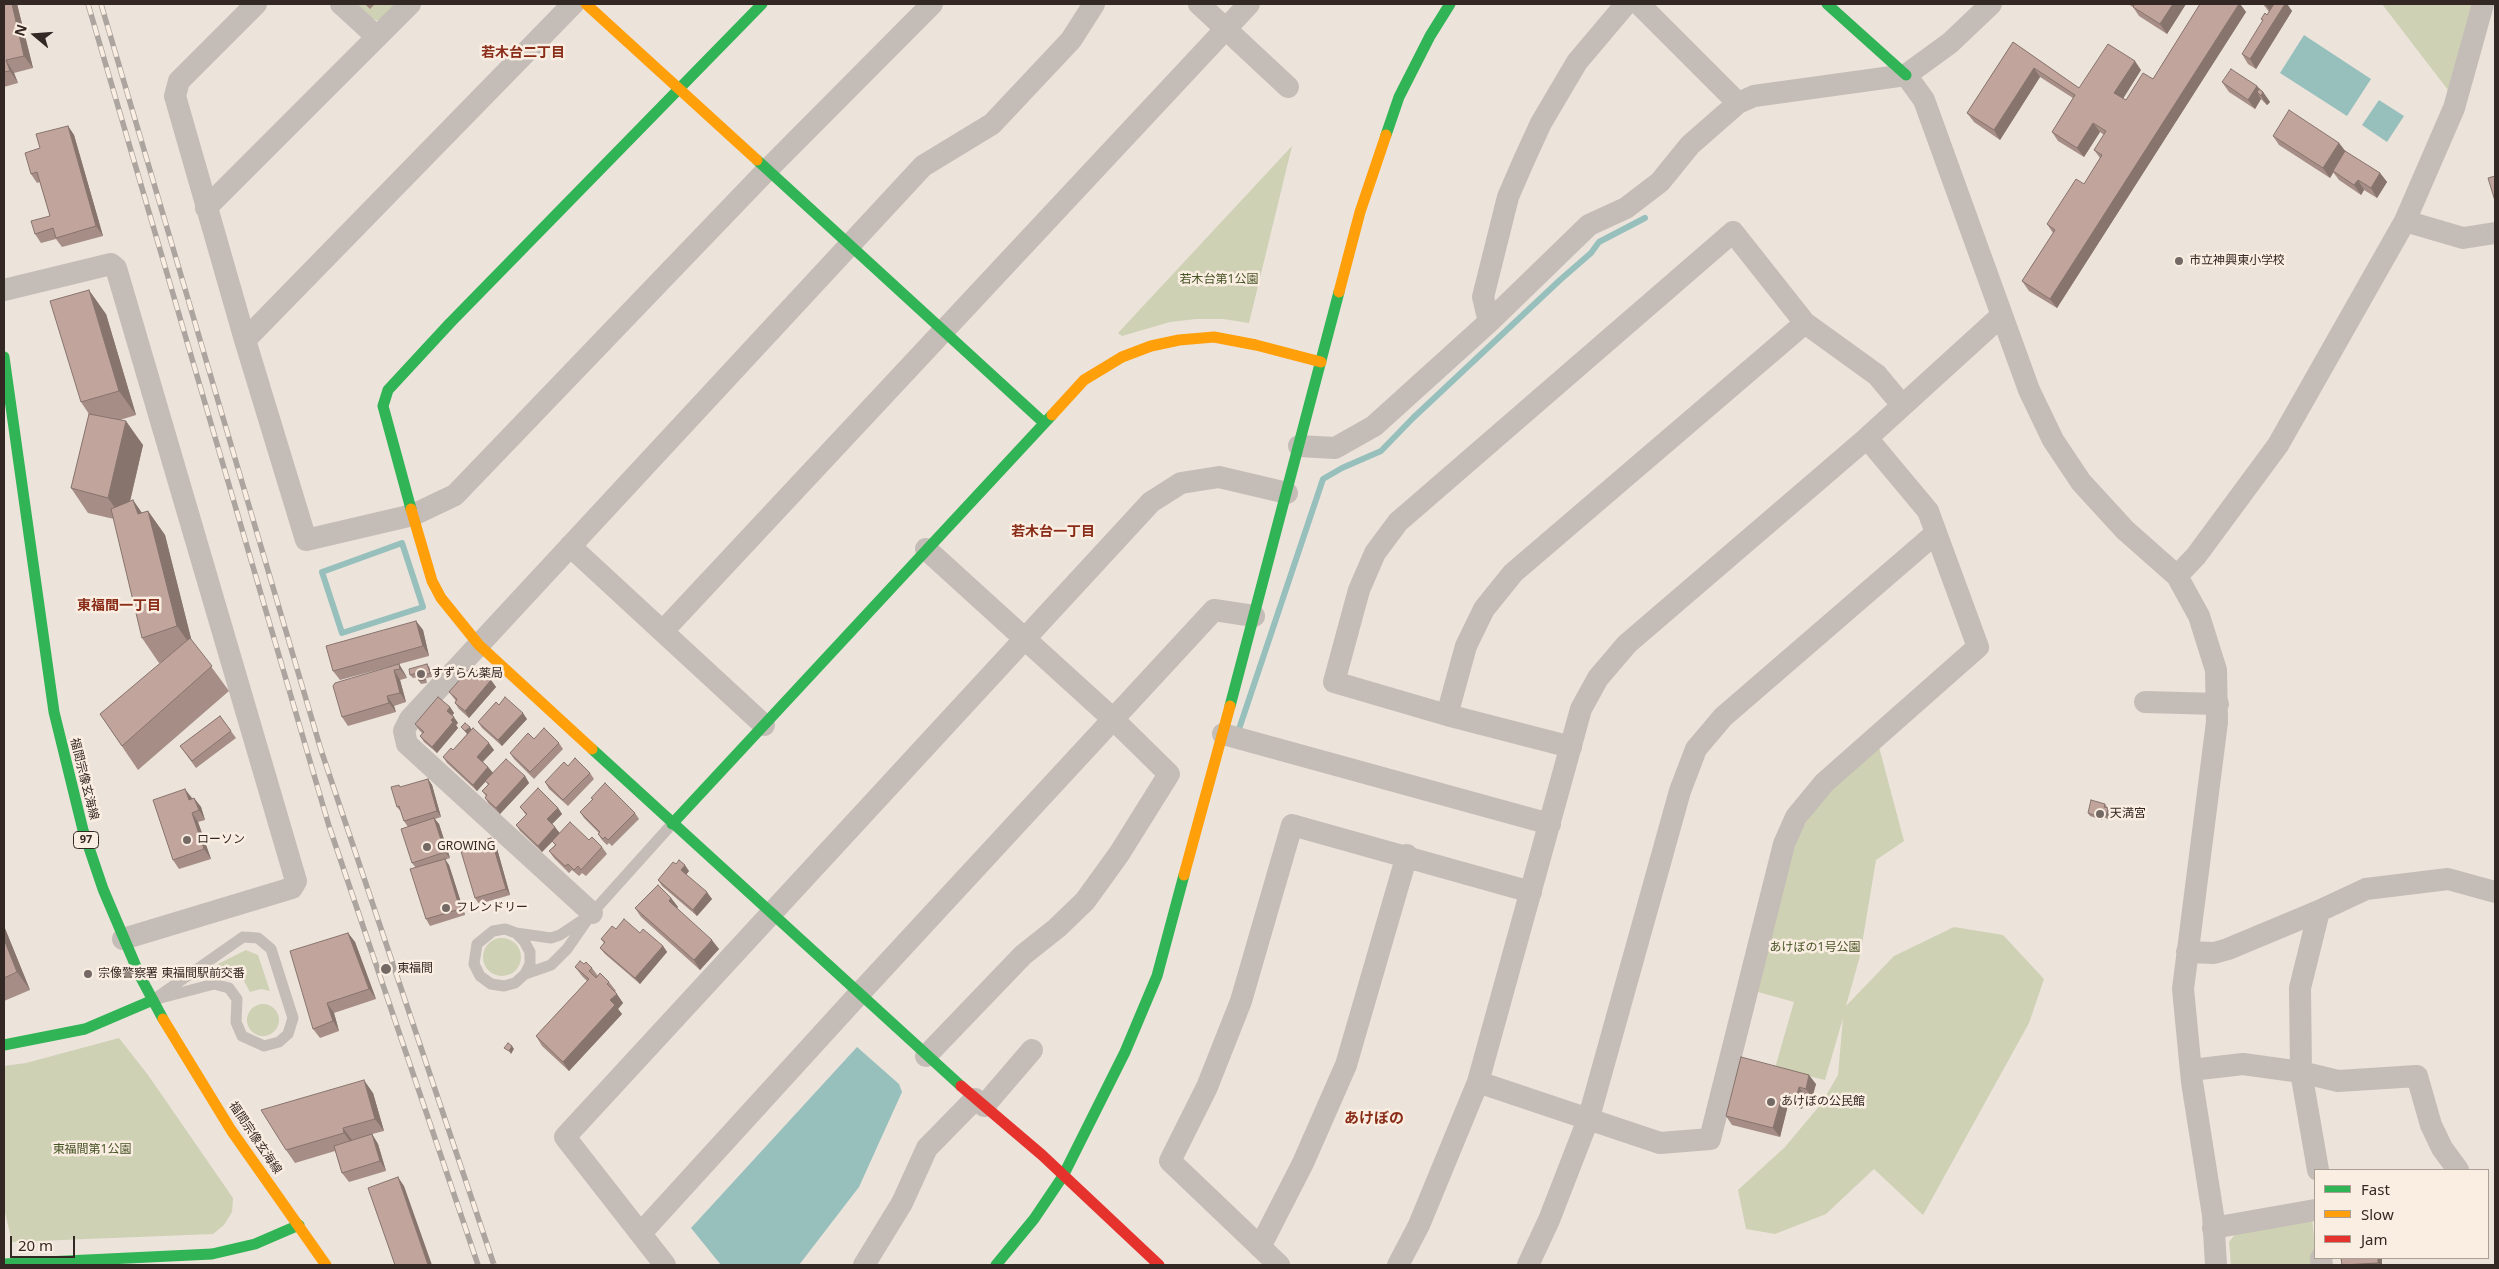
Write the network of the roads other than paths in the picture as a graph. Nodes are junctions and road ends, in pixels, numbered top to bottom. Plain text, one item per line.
1 (256, 4) edge
2 (342, 4) edge
3 (410, 4) edge
4 (574, 4) edge
5 (586, 4) edge
6 (762, 4) edge
7 (932, 4) edge
8 (1094, 4) edge
9 (1199, 4) edge
10 (1249, 4) edge
11 (1450, 4) edge
12 (1626, 4) edge
13 (1639, 4) edge
14 (1827, 4) edge
15 (1991, 4) edge
16 (2483, 4) edge
17 (1226, 29) junction
18 (377, 37) junction
19 (1906, 75) junction
20 (1288, 87) dead end
21 (679, 88) junction
22 (1738, 103) junction
23 (768, 169) junction
24 (206, 208) junction
25 (2405, 221) junction
26 (2495, 233) edge
27 (850, 245) junction
28 (4, 290) edge
29 (2001, 316) junction
30 (1489, 322) junction
31 (1805, 323) junction
32 (943, 330) junction
33 (245, 340) junction
34 (4, 358) edge
35 (1321, 362) junction
36 (1902, 405) junction
37 (1043, 422) junction
38 (1867, 438) junction
39 (1299, 446) junction
40 (1287, 493) junction
41 (413, 515) junction
42 (1936, 533) junction
43 (570, 546) junction
44 (926, 549) junction
45 (2177, 576) junction
46 (1254, 616) junction
47 (663, 631) junction
48 (1026, 639) junction
49 (479, 645) junction
50 (2145, 702) dead end
51 (2218, 704) junction
52 (1448, 715) junction
53 (1112, 719) junction
54 (764, 726) junction
55 (1223, 734) junction
56 (1572, 747) junction
57 (672, 824) junction
58 (1550, 824) junction
59 (1407, 856) junction
60 (1531, 892) junction
61 (2495, 892) edge
62 (2319, 911) junction
63 (592, 913) junction
64 (771, 915) junction
65 (516, 933) junction
66 (123, 939) junction
67 (2187, 952) junction
68 (524, 974) junction
69 (859, 994) junction
70 (153, 1000) junction
71 (4, 1045) edge
72 (1032, 1050) dead end
73 (926, 1056) junction
74 (2191, 1070) junction
75 (2301, 1072) junction
76 (1478, 1082) junction
77 (979, 1103) junction
78 (1589, 1118) junction
79 (2318, 1169) edge
80 (2457, 1169) edge
81 (1064, 1176) junction
82 (2314, 1210) edge
83 (299, 1224) junction
84 (2213, 1228) junction
85 (641, 1233) junction
86 (1260, 1247) junction
87 (5, 1262) edge
88 (326, 1265) edge
89 (665, 1265) edge
90 (864, 1265) edge
91 (996, 1265) edge
92 (1160, 1265) edge
93 (1280, 1265) edge
94 (1398, 1265) edge
95 (1528, 1265) edge
96 (2216, 1265) edge

1 - 24 street
2 - 18 street
3 - 18 street
4 - 33 street
5 - 21 street
6 - 21 street
7 - 23 street
8 - 27 street
9 - 17 street
10 - 17 street
11 - 35 street
12 - 30 street
13 - 22 street
14 - 19 street
15 - 19 street
16 - 25 street
17 - 20 street
17 - 32 street
18 - 24 street
19 - 22 street
19 - 29 street
21 - 23 street
21 - 41 street
22 - 30 street
23 - 27 street
23 - 41 street
24 - 33 street
25 - 26 street
25 - 45 street
27 - 32 street
27 - 43 street
28 - 66 street
29 - 36 street
29 - 45 street
30 - 39 street
31 - 36 street
31 - 52 street
31 - 52 street
32 - 37 street
32 - 47 street
33 - 41 street
34 - 66 street, 福間宗像玄海線 / 97
35 - 37 street
35 - 39 street
36 - 38 street
37 - 44 street
38 - 42 street
38 - 56 street
39 - 40 street
40 - 46 street
40 - 48 street
41 - 49 street
42 - 78 street
42 - 78 street
43 - 47 street
43 - 49 street
44 - 48 street
44 - 54 street
45 - 51 street
46 - 53 street
46 - 55 street
47 - 54 street
48 - 53 street
48 - 64 street
49 - 57 street
49 - 63 street
50 - 51 street
51 - 67 street
52 - 56 street
53 - 69 street
53 - 73 street
54 - 57 street
55 - 58 street
55 - 81 street
56 - 58 street
57 - 63 lane
57 - 64 street
58 - 60 street
59 - 60 street
59 - 86 street
59 - 86 street
60 - 76 street
61 - 62 street
62 - 67 street
62 - 75 street
63 - 65 lane
63 - 68 lane
64 - 69 street
64 - 85 street
65 - 68 lane
65 - 68 lane
66 - 70 street, 福間宗像玄海線 / 97
67 - 74 street
69 - 73 street
69 - 85 street
70 - 70 lane
70 - 71 street
70 - 83 street, 福間宗像玄海線 / 97
72 - 77 street
73 - 77 street
74 - 75 street
74 - 84 street
75 - 79 street
75 - 80 street
76 - 78 street
76 - 94 street
77 - 81 street
77 - 90 street
78 - 95 street
81 - 91 street
81 - 92 street
82 - 84 street
83 - 87 street
83 - 88 street, 福間宗像玄海線 / 97
84 - 96 street
85 - 89 street
86 - 93 street

